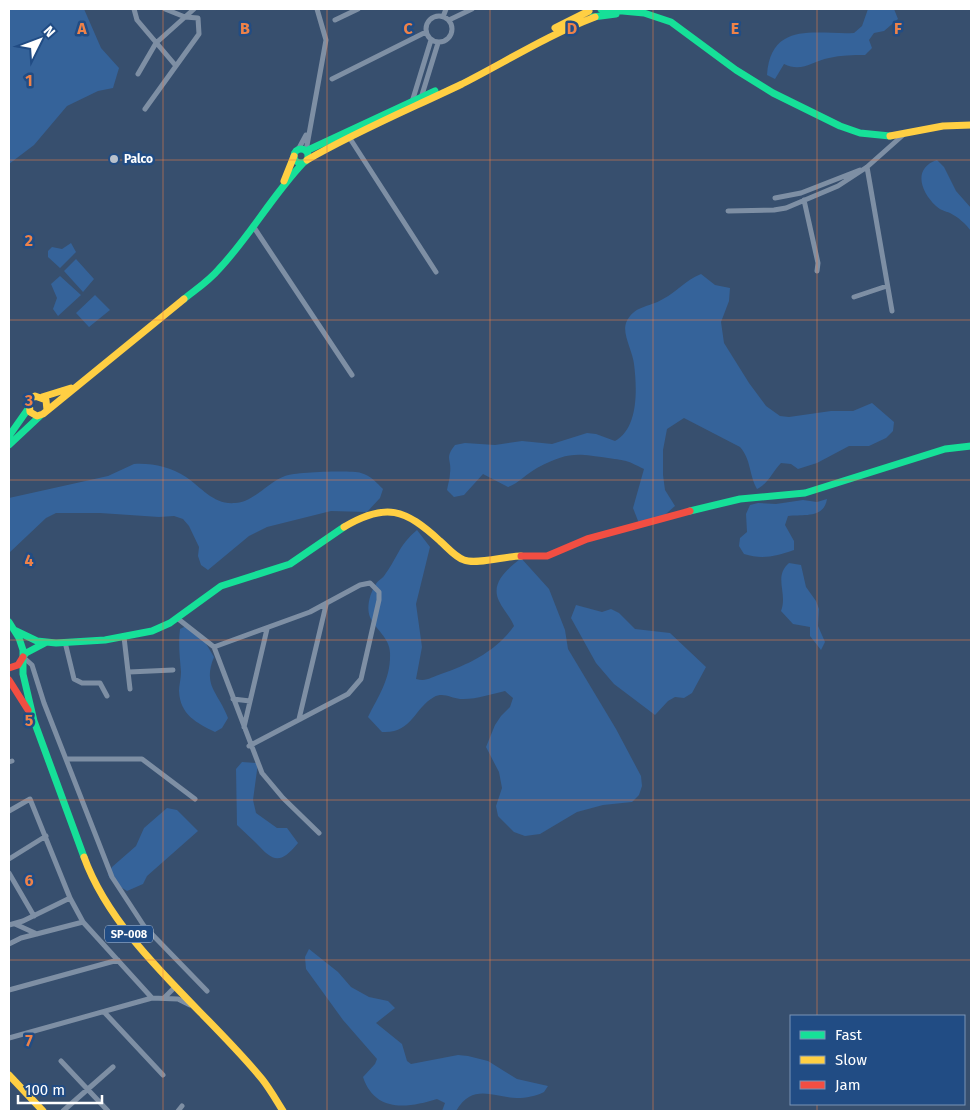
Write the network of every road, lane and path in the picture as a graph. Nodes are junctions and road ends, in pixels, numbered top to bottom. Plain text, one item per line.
1 (134, 9) edge
2 (165, 9) edge
3 (194, 9) edge
4 (317, 9) edge
5 (358, 9) edge
6 (446, 9) edge
7 (472, 9) edge
8 (590, 10) edge
9 (599, 12) edge
10 (185, 17) junction
11 (443, 17) junction
12 (335, 20) dead end
13 (449, 20) junction
14 (426, 32) junction
15 (431, 40) junction
16 (156, 43) junction
17 (438, 43) junction
18 (430, 58) junction
19 (176, 66) junction
20 (138, 74) dead end
21 (332, 79) dead end
22 (416, 102) junction
23 (145, 109) dead end
24 (971, 125) edge
25 (903, 135) junction
26 (349, 137) junction
27 (301, 152) junction
28 (305, 162) junction
29 (865, 168) junction
30 (282, 186) junction
31 (775, 198) dead end
32 (804, 200) junction
33 (728, 211) dead end
34 (253, 226) junction
35 (816, 271) dead end
36 (436, 272) dead end
37 (887, 286) junction
38 (854, 297) dead end
39 (892, 312) dead end
40 (352, 375) dead end
41 (76, 386) junction
42 (42, 396) junction
43 (28, 409) junction
44 (47, 410) junction
45 (40, 416) junction
46 (9, 436) edge
47 (9, 445) edge
48 (971, 446) edge
49 (326, 605) junction
50 (177, 618) junction
51 (9, 622) edge
52 (11, 628) edge
53 (267, 629) junction
54 (124, 637) junction
55 (65, 642) junction
56 (45, 643) junction
57 (214, 647) junction
58 (24, 657) junction
59 (9, 668) edge
60 (173, 670) dead end
61 (129, 672) junction
62 (9, 680) edge
63 (130, 690) dead end
64 (107, 696) dead end
65 (233, 699) junction
66 (250, 701) junction
67 (299, 719) junction
68 (34, 721) junction
69 (243, 728) junction
70 (250, 746) junction
71 (67, 759) junction
72 (195, 798) dead end
73 (9, 811) edge
74 (319, 833) dead end
75 (46, 836) junction
76 (9, 859) edge
77 (9, 873) edge
78 (17, 887) junction
79 (9, 889) edge
80 (70, 898) junction
81 (34, 916) junction
82 (84, 922) junction
83 (12, 925) edge
84 (37, 934) junction
85 (9, 944) edge
86 (118, 960) junction
87 (175, 987) junction
88 (9, 990) edge
89 (207, 991) dead end
90 (152, 998) junction
91 (164, 998) junction
92 (195, 1008) junction
93 (105, 1012) junction
94 (9, 1038) edge
95 (61, 1061) dead end
96 (113, 1067) dead end
97 (9, 1075) edge
98 (163, 1075) dead end
99 (88, 1089) junction
100 (182, 1106) dead end
101 (43, 1111) edge
102 (63, 1111) edge
103 (108, 1111) edge
104 (178, 1111) edge
105 (282, 1111) edge

1 - 16 street
2 - 10 street
3 - 10 street
4 - 27 street
5 - 12 street
6 - 11 street
7 - 13 street
8 - 9 main road
8 - 22 main road
9 - 22 main road
9 - 25 main road
10 - 16 street
10 - 19 street
11 - 13 street
11 - 14 street
13 - 17 street
14 - 15 street
14 - 21 street
15 - 17 street
15 - 18 street
16 - 19 street
16 - 20 street
17 - 18 street
18 - 22 street
18 - 22 street
19 - 23 street
22 - 26 main road
22 - 27 main road
24 - 25 main road
25 - 29 street
26 - 28 main road
26 - 36 street
27 - 28 main road
27 - 28 main road
27 - 30 main road
28 - 30 main road
29 - 31 street
29 - 32 street
29 - 37 street
30 - 34 main road
32 - 33 street
32 - 35 street
34 - 40 street
34 - 41 main road
37 - 38 street
37 - 39 street
41 - 42 main road
41 - 44 main road
42 - 43 main road
42 - 44 main road
43 - 45 main road
43 - 46 main road
44 - 45 main road
45 - 47 main road
48 - 50 main road
49 - 53 street
49 - 67 street
49 - 67 street
50 - 54 main road
50 - 57 street
51 - 52 main road, SP-008
52 - 56 main road
52 - 58 main road, SP-008
53 - 57 street
53 - 66 street
54 - 55 main road
54 - 61 street
55 - 56 main road
55 - 64 street
56 - 58 main road
57 - 65 street
58 - 59 main road
58 - 68 main road, SP-008
58 - 71 street
60 - 61 street
61 - 63 street
62 - 68 main road, SP-008
65 - 66 street
65 - 69 street
66 - 69 street
67 - 70 street
68 - 87 main road, SP-008
69 - 70 street
70 - 74 street
71 - 72 street
71 - 89 street
73 - 75 street
75 - 76 street
75 - 80 street
77 - 78 street
78 - 79 street
78 - 81 street
80 - 81 street
80 - 82 street
81 - 83 street
82 - 84 street
82 - 86 street
83 - 84 street
84 - 85 street
86 - 88 street
86 - 90 street
87 - 91 street
87 - 92 main road, SP-008
90 - 91 street
90 - 93 street
91 - 92 street
92 - 105 main road, SP-008
93 - 94 street
93 - 98 street
95 - 99 street
96 - 99 street
97 - 101 main road
99 - 102 street
99 - 103 street
100 - 104 street

